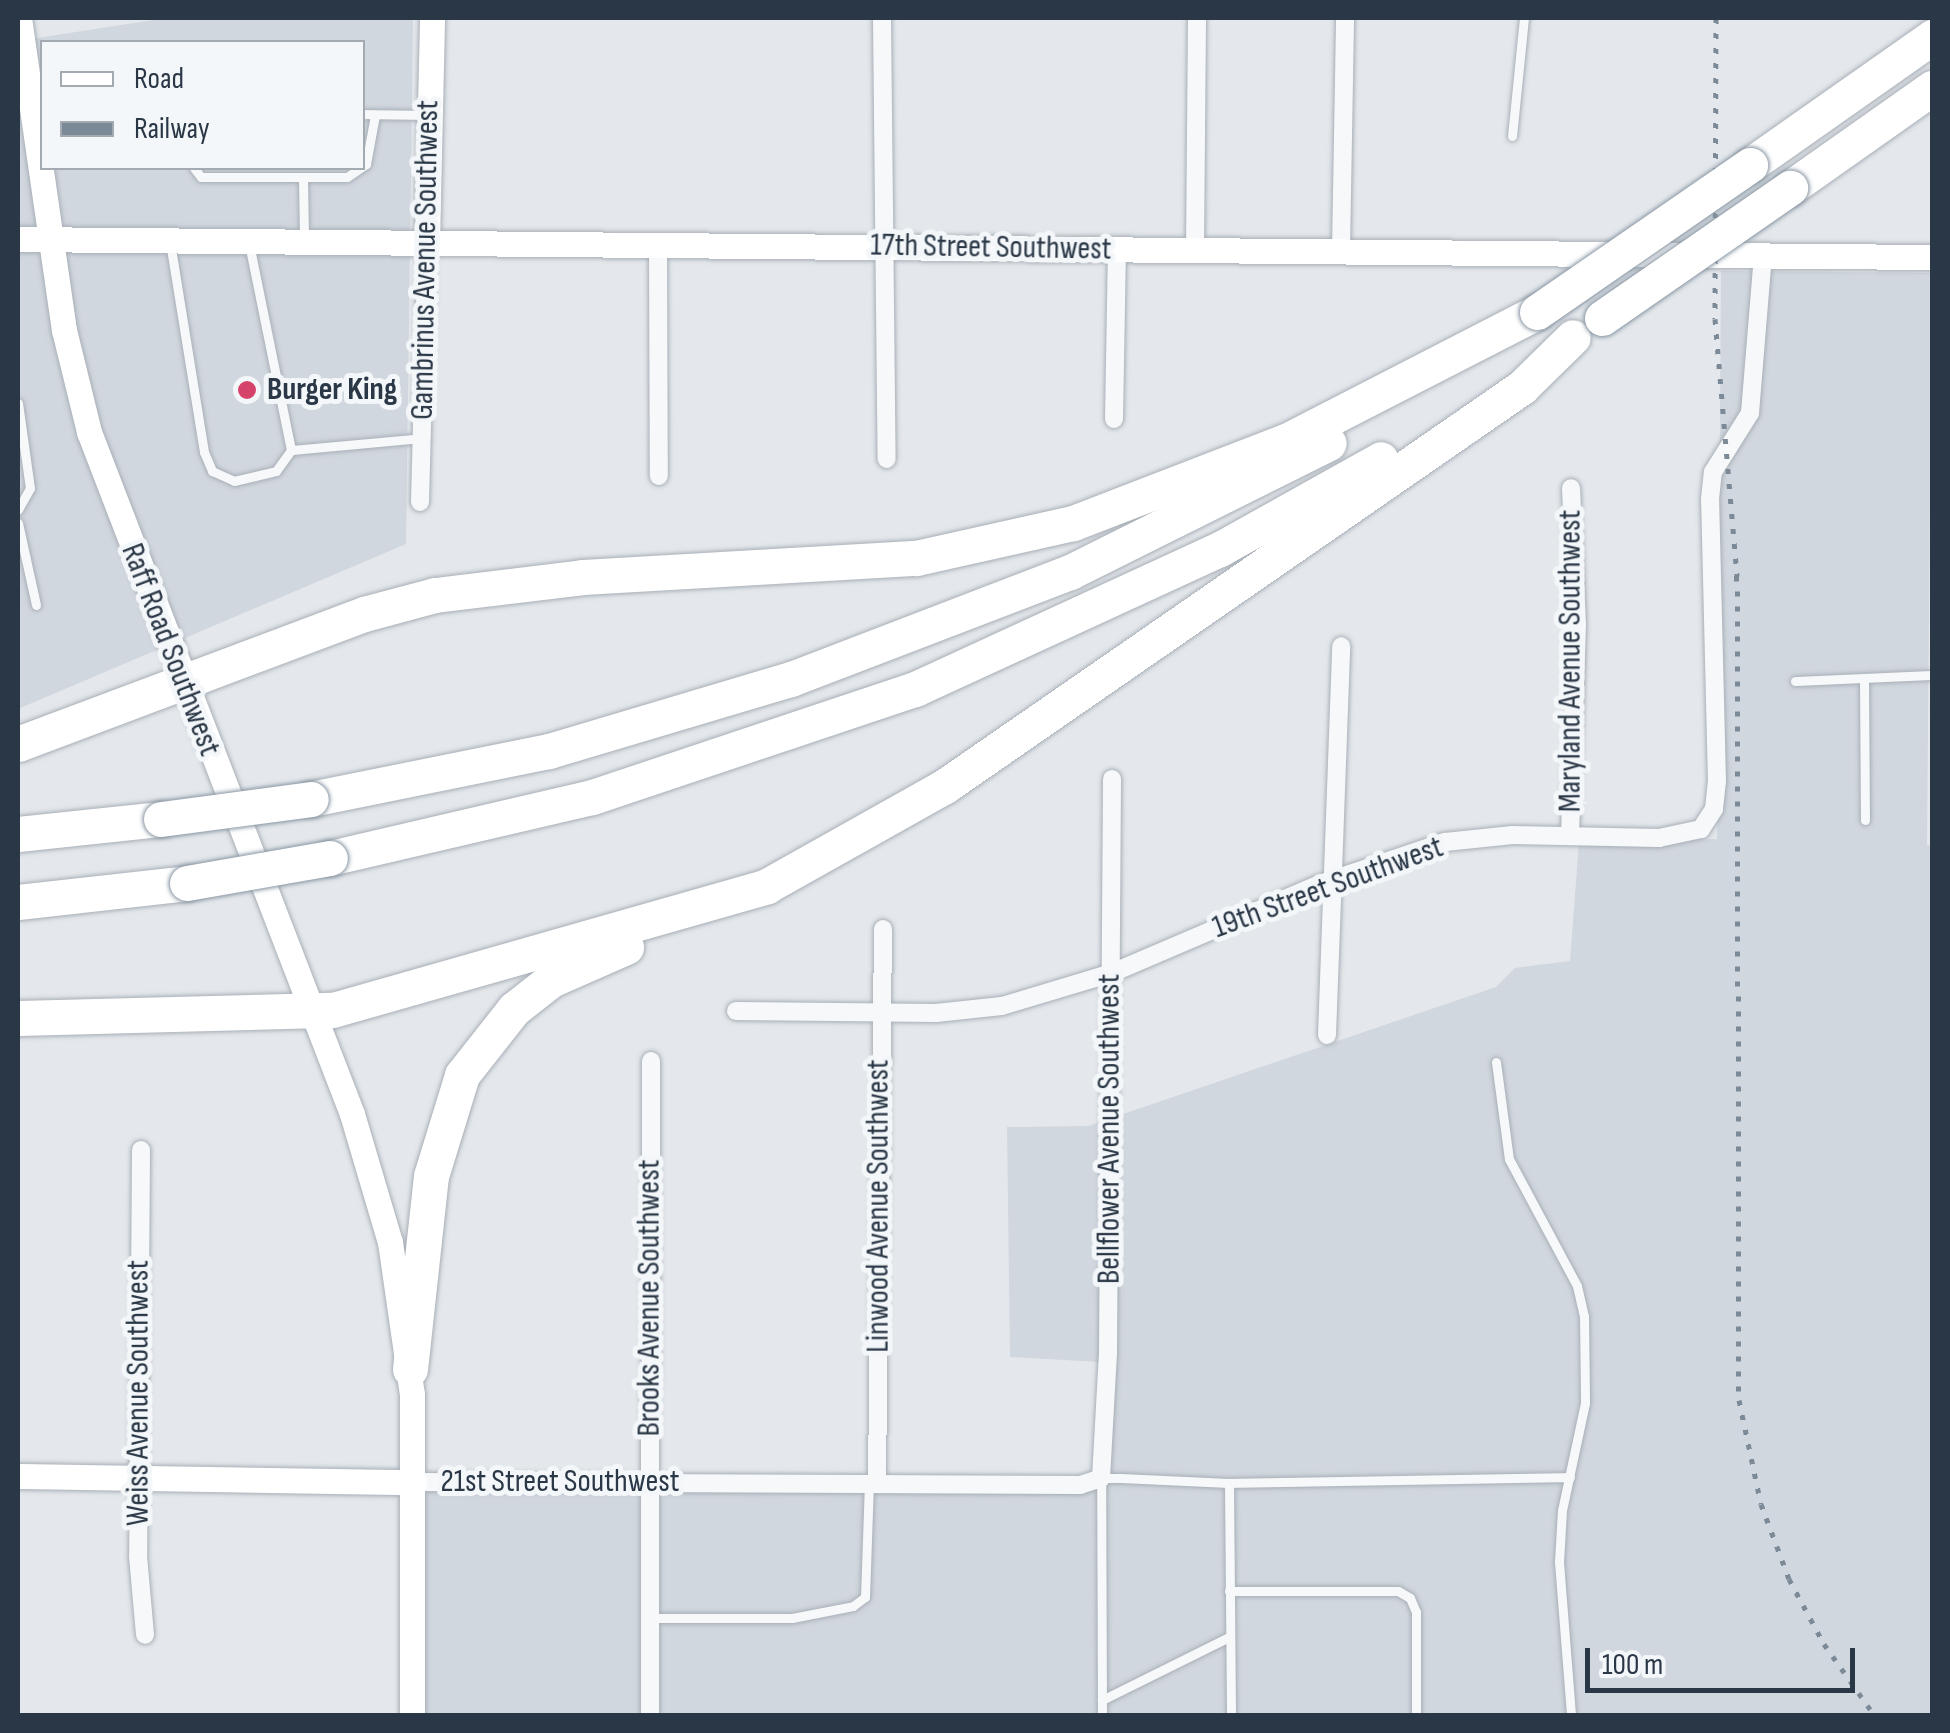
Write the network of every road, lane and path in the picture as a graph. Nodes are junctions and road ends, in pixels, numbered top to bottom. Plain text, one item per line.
1 (20, 18) edge
2 (432, 18) edge
3 (882, 18) edge
4 (1197, 18) edge
5 (1345, 18) edge
6 (1524, 18) edge
7 (1932, 38) edge
8 (1932, 88) edge
9 (365, 114) edge
10 (429, 114) junction
11 (375, 115) junction
12 (33, 136) edge
13 (1512, 136) dead end
14 (365, 156) edge
15 (196, 170) edge
16 (362, 170) edge
17 (303, 179) junction
18 (50, 239) junction
19 (170, 239) junction
20 (18, 240) edge
21 (248, 240) junction
22 (304, 240) junction
23 (427, 241) junction
24 (658, 245) junction
25 (885, 247) junction
26 (1117, 249) junction
27 (1195, 250) junction
28 (1342, 250) junction
29 (1763, 255) junction
30 (1932, 257) edge
31 (1537, 312) junction
32 (1588, 328) junction
33 (18, 403) edge
34 (1114, 419) dead end
35 (422, 438) junction
36 (291, 450) junction
37 (887, 459) dead end
38 (659, 476) dead end
39 (1571, 488) dead end
40 (420, 502) dead end
41 (18, 510) edge
42 (18, 523) edge
43 (36, 606) dead end
44 (1341, 646) dead end
45 (1932, 674) edge
46 (1794, 681) dead end
47 (1864, 681) junction
48 (182, 684) junction
49 (18, 744) edge
50 (1112, 780) dead end
51 (1865, 820) dead end
52 (18, 834) edge
53 (1570, 834) junction
54 (1335, 879) junction
55 (730, 901) junction
56 (18, 902) edge
57 (883, 929) dead end
58 (1112, 972) junction
59 (736, 1011) dead end
60 (313, 1013) junction
61 (880, 1013) junction
62 (18, 1018) edge
63 (1326, 1035) dead end
64 (652, 1060) dead end
65 (1496, 1062) dead end
66 (141, 1150) dead end
67 (410, 1369) junction
68 (18, 1476) edge
69 (140, 1477) junction
70 (1570, 1477) junction
71 (1101, 1478) junction
72 (414, 1482) junction
73 (649, 1482) junction
74 (873, 1483) junction
75 (1228, 1483) junction
76 (1229, 1590) junction
77 (648, 1618) junction
78 (145, 1635) dead end
79 (1230, 1637) junction
80 (1102, 1700) junction
81 (412, 1716) edge
82 (650, 1716) edge
83 (1102, 1716) edge
84 (1230, 1716) edge
85 (1416, 1716) edge
86 (1571, 1716) edge

1 - 12 street, Raff Road Southwest
2 - 10 street, Gambrinus Avenue Southwest
3 - 25 street
4 - 27 street
5 - 28 street
6 - 13 lane
7 - 31 highway, bridge
8 - 32 highway, bridge
9 - 11 lane
10 - 11 lane
10 - 23 street, Gambrinus Avenue Southwest
11 - 14 lane
12 - 18 street, Raff Road Southwest
15 - 17 lane
16 - 17 lane
17 - 22 lane
18 - 19 street, 17th Street Southwest
18 - 20 street, 17th Street Southwest
18 - 48 street, Raff Road Southwest
19 - 21 street, 17th Street Southwest
19 - 36 lane
21 - 22 street, 17th Street Southwest
21 - 36 lane
22 - 23 street, 17th Street Southwest
23 - 24 street, 17th Street Southwest
23 - 35 street, Gambrinus Avenue Southwest
24 - 25 street, 17th Street Southwest
24 - 38 street
25 - 26 street, 17th Street Southwest
25 - 37 street
26 - 27 street, 17th Street Southwest
26 - 34 street
27 - 28 street, 17th Street Southwest
28 - 29 street, 17th Street Southwest
29 - 30 street, 17th Street Southwest
29 - 53 street, 19th Street Southwest
31 - 48 highway
31 - 52 highway, bridge
32 - 55 highway
32 - 56 highway, bridge
33 - 41 lane
35 - 36 lane
35 - 40 street, Gambrinus Avenue Southwest
39 - 53 street, Maryland Avenue Southwest
42 - 43 lane
44 - 54 street
45 - 47 lane
46 - 47 lane
47 - 51 lane
48 - 49 highway
48 - 60 street, Raff Road Southwest
50 - 58 street, Bellflower Avenue Southwest
53 - 54 street, 19th Street Southwest
54 - 58 street, 19th Street Southwest
54 - 63 street
55 - 60 highway
55 - 67 highway
57 - 61 street, Linwood Avenue Southwest
58 - 61 street, 19th Street Southwest
58 - 71 street, Bellflower Avenue Southwest
59 - 61 street, 19th Street Southwest
60 - 62 highway
60 - 67 street, Raff Road Southwest
61 - 74 street, Linwood Avenue Southwest
64 - 73 street, Brooks Avenue Southwest
65 - 70 lane
66 - 69 street, Weiss Avenue Southwest
67 - 72 street
68 - 69 street, 21st Street Southwest
69 - 72 street, 21st Street Southwest
69 - 78 street, Weiss Avenue Southwest
70 - 75 lane
70 - 86 lane
71 - 74 street, 21st Street Southwest
71 - 75 lane
71 - 80 lane
72 - 73 street, 21st Street Southwest
72 - 81 street
73 - 74 street, 21st Street Southwest
73 - 77 street, Brooks Avenue Southwest
74 - 77 lane
75 - 76 lane
76 - 79 lane
76 - 85 lane
77 - 82 street, Brooks Avenue Southwest
79 - 80 lane
79 - 84 lane
80 - 83 lane

